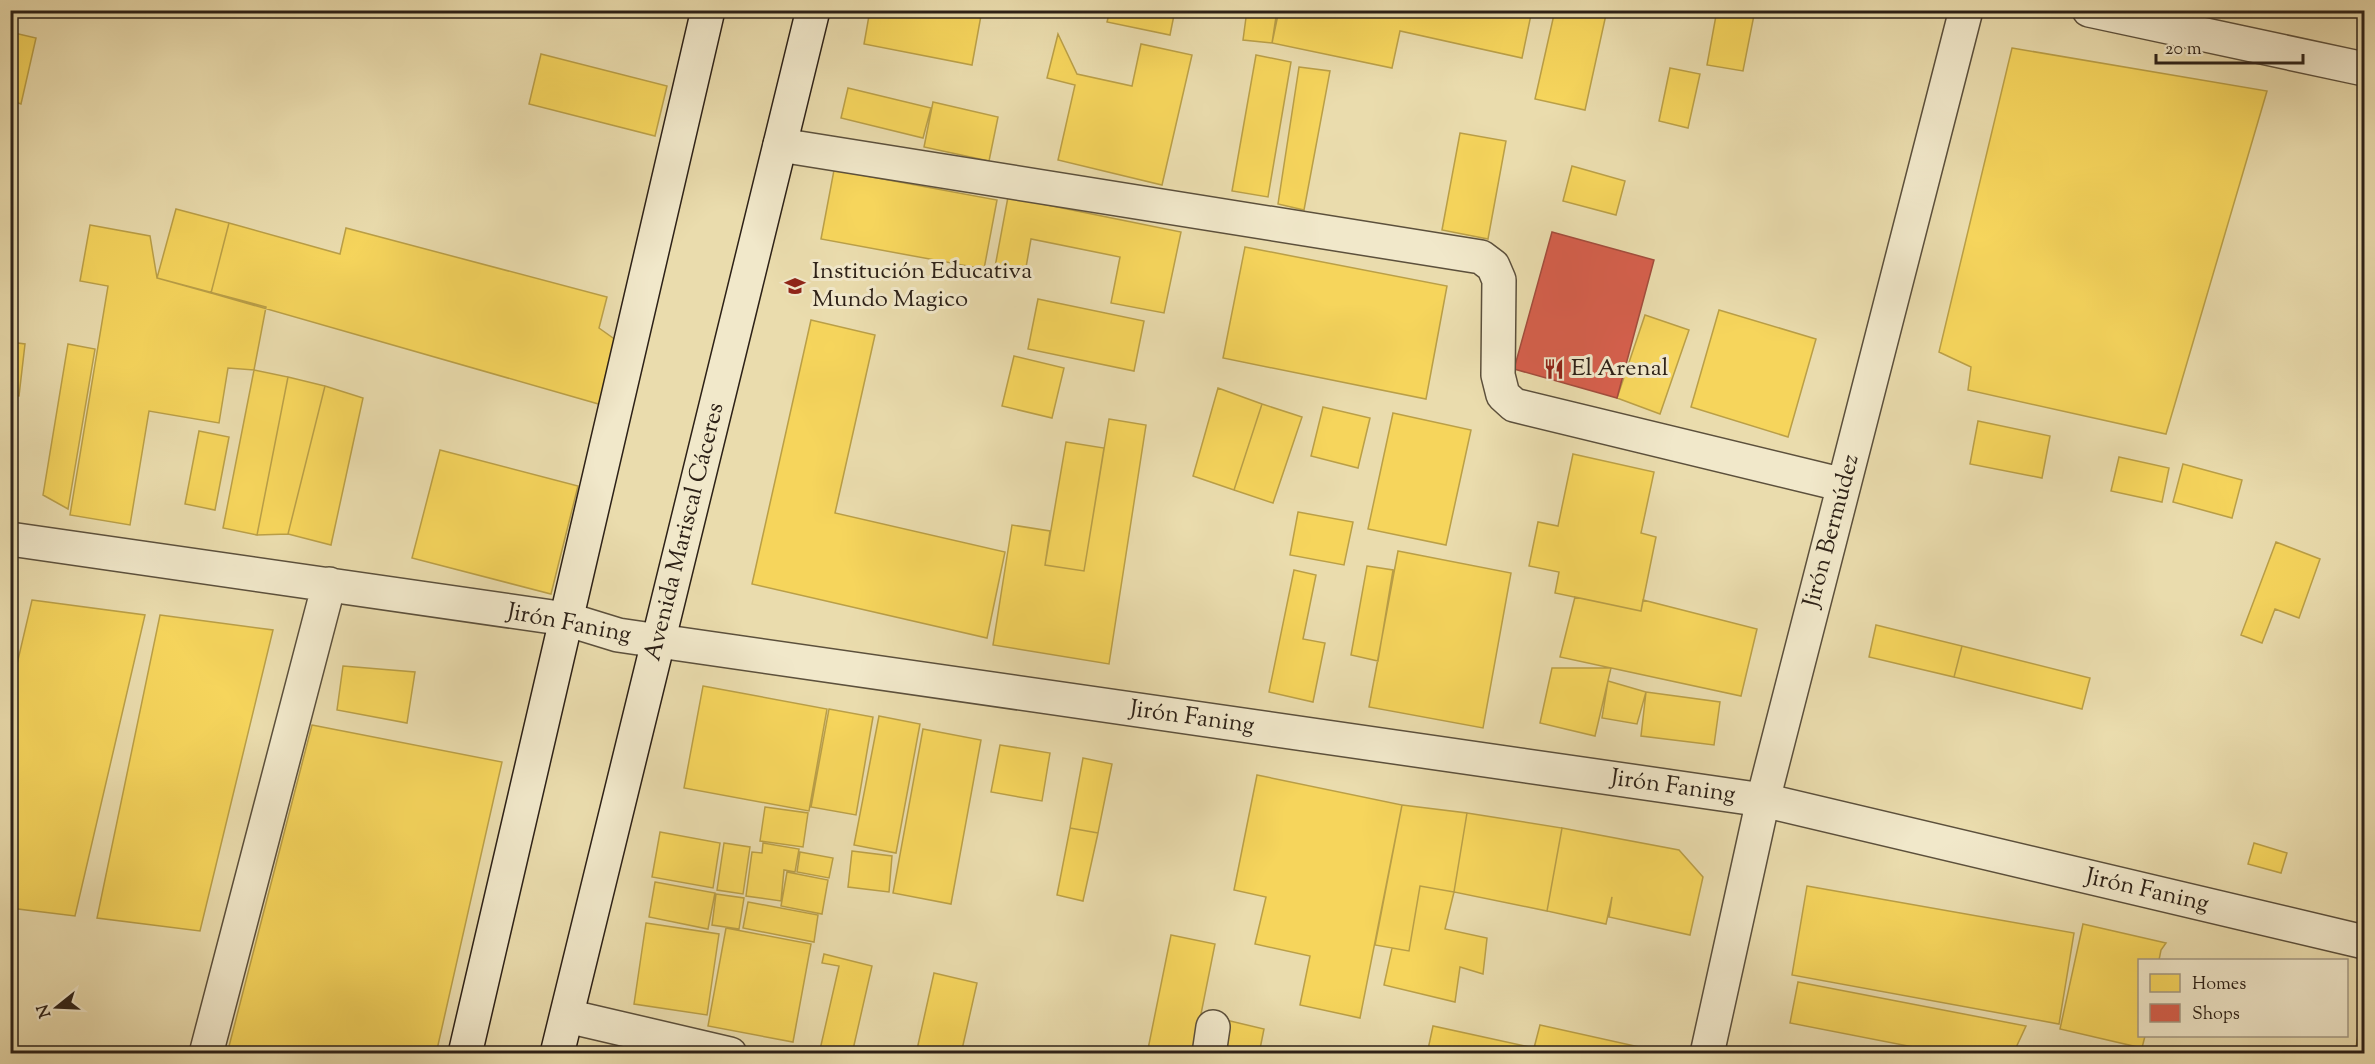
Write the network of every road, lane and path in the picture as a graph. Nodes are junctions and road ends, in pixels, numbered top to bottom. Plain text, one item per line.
1 (708, 10) edge
2 (813, 10) edge
3 (1966, 10) edge
4 (2089, 10) edge
5 (2364, 69) edge
6 (780, 145) junction
7 (1844, 485) junction
8 (10, 539) edge
9 (328, 584) junction
10 (566, 619) junction
11 (659, 641) junction
12 (1763, 800) junction
13 (2364, 942) edge
14 (567, 1016) junction
15 (206, 1053) edge
16 (465, 1053) edge
17 (557, 1053) edge
18 (729, 1053) edge
19 (1707, 1053) edge

1 - 10 street
2 - 6 street, Avenida Mariscal Cáceres
3 - 7 street, Jirón Bermúdez
4 - 5 street
6 - 7 street
6 - 11 street, Avenida Mariscal Cáceres
7 - 12 street, Jirón Bermúdez
8 - 9 street, Jirón Faning
9 - 10 street, Jirón Faning
9 - 15 street
10 - 11 street, Jirón Faning
10 - 16 street
11 - 12 street, Jirón Faning
11 - 14 street, Avenida Mariscal Cáceres
12 - 13 street, Jirón Faning
12 - 19 street, Jirón Bermúdez
14 - 17 street, Avenida Mariscal Cáceres
14 - 18 street

